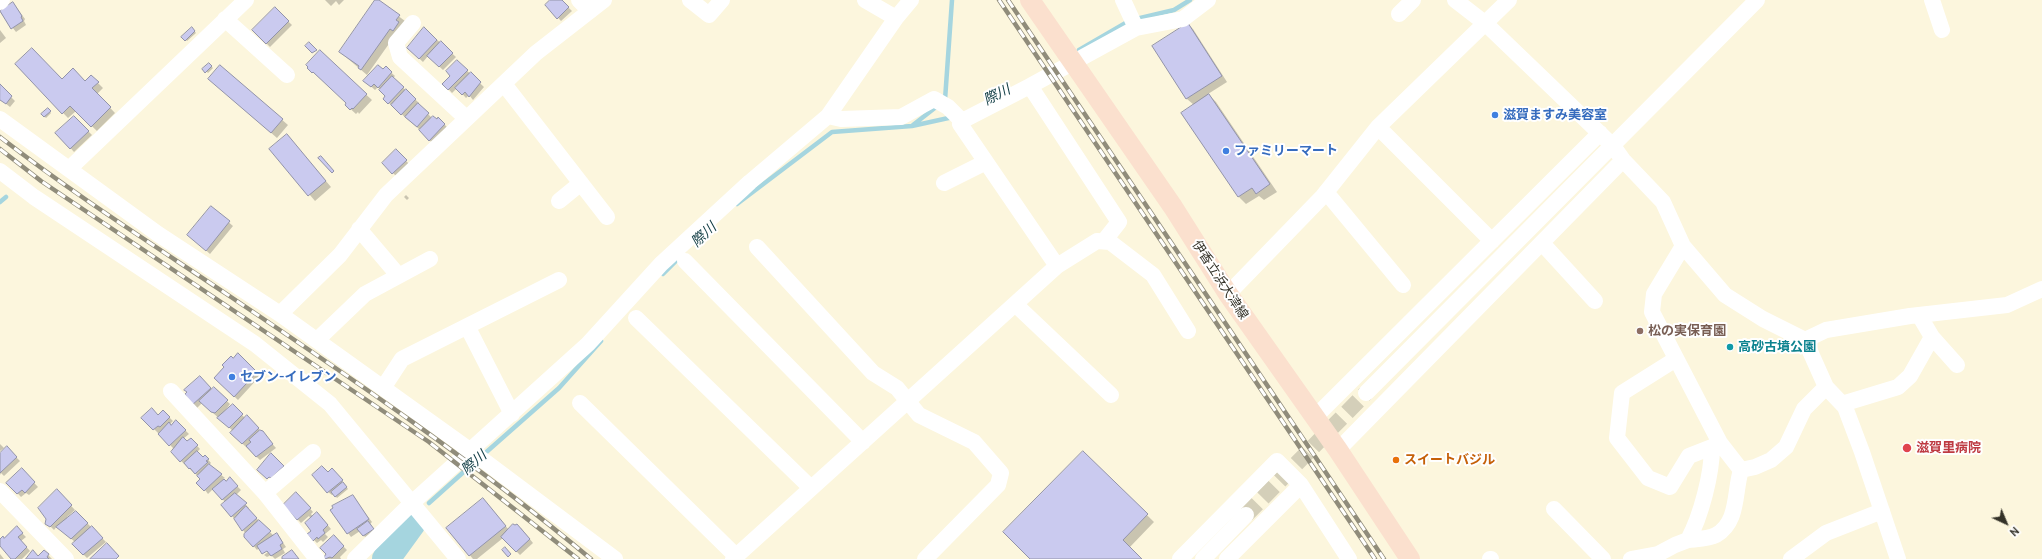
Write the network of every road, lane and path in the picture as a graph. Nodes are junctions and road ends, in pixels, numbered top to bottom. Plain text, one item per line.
1 (246, 0) edge
2 (604, 0) edge
3 (690, 0) edge
4 (722, 0) edge
5 (865, 0) edge
6 (911, 0) edge
7 (1030, 0) edge
8 (1208, 0) edge
9 (1413, 0) edge
10 (1455, 0) edge
11 (1509, 0) edge
12 (1757, 0) edge
13 (1932, 0) edge
14 (585, 5) edge
15 (1125, 5) edge
16 (1400, 14) dead end
17 (896, 18) junction
18 (225, 19) junction
19 (413, 23) dead end
20 (1486, 24) junction
21 (1136, 28) junction
22 (1942, 30) dead end
23 (1073, 64) junction
24 (287, 74) dead end
25 (504, 84) junction
26 (1030, 86) junction
27 (955, 114) junction
28 (828, 116) junction
29 (466, 118) junction
30 (0, 119) edge
31 (1378, 127) junction
32 (1600, 133) junction
33 (1613, 146) junction
34 (1623, 160) junction
35 (986, 162) junction
36 (69, 168) junction
37 (0, 171) edge
38 (581, 183) junction
39 (944, 183) dead end
40 (1326, 192) junction
41 (559, 201) dead end
42 (607, 217) dead end
43 (360, 229) junction
44 (1492, 240) junction
45 (1104, 241) junction
46 (1542, 243) junction
47 (1683, 246) junction
48 (757, 247) dead end
49 (430, 259) dead end
50 (685, 261) dead end
51 (1057, 266) junction
52 (398, 275) junction
53 (559, 280) dead end
54 (1404, 285) dead end
55 (2042, 289) edge
56 (1228, 294) junction
57 (1595, 301) dead end
58 (1015, 304) junction
59 (280, 314) junction
60 (1918, 315) junction
61 (636, 318) dead end
62 (467, 326) junction
63 (1188, 330) dead end
64 (1932, 337) junction
65 (317, 340) junction
66 (1805, 340) junction
67 (1676, 359) junction
68 (1957, 365) dead end
69 (1826, 387) junction
70 (383, 388) junction
71 (171, 391) dead end
72 (1366, 393) tunnel mouth
73 (1111, 395) dead end
74 (909, 400) junction
75 (580, 403) dead end
76 (1842, 404) junction
77 (512, 414) junction
78 (1315, 417) junction
79 (862, 442) junction
80 (1716, 445) junction
81 (1338, 450) junction
82 (313, 452) dead end
83 (477, 455) junction
84 (1741, 470) junction
85 (1301, 485) junction
86 (811, 488) junction
87 (0, 491) edge
88 (265, 493) junction
89 (413, 502) junction
90 (1554, 509) dead end
91 (1882, 511) junction
92 (1246, 515) tunnel mouth
93 (1688, 540) junction
94 (735, 557) edge
95 (66, 559) edge
96 (316, 559) edge
97 (355, 559) edge
98 (458, 559) edge
99 (615, 559) edge
100 (925, 559) edge
101 (1180, 559) edge
102 (1203, 559) edge
103 (1227, 559) edge
104 (1349, 559) edge
105 (1410, 559) edge
106 (1603, 559) edge
107 (1631, 559) edge
108 (1791, 559) edge
109 (1898, 559) edge

1 - 18 street
2 - 14 street
3 - 4 street
5 - 17 street
6 - 17 street
7 - 23 main road, 伊香立浜大津線
8 - 21 street
9 - 16 street
10 - 20 street
11 - 20 street
12 - 33 street
13 - 22 street
14 - 25 street
15 - 21 street
17 - 28 street
18 - 24 street
18 - 36 street
19 - 29 street
20 - 31 street
20 - 32 street
21 - 23 street
23 - 26 street
23 - 56 main road, 伊香立浜大津線
25 - 29 street
25 - 38 street
26 - 27 street
26 - 45 street
27 - 28 street
27 - 35 street
28 - 77 street
29 - 43 street
30 - 36 street
31 - 40 street
31 - 44 street
32 - 33 street
32 - 44 street
33 - 34 street
33 - 72 street
34 - 46 street
34 - 47 street
35 - 39 street
35 - 51 street
36 - 59 street
37 - 89 street
38 - 41 street
38 - 42 street
40 - 54 street
40 - 56 street
43 - 52 street
43 - 59 street
44 - 78 street
45 - 51 street
45 - 63 street
46 - 57 street
46 - 81 street
47 - 66 street
47 - 67 street
48 - 74 street
49 - 52 street
50 - 79 street
51 - 58 street
52 - 65 street
53 - 62 street
55 - 60 street
56 - 78 main road, 伊香立浜大津線
58 - 73 street
58 - 74 street
59 - 65 street
60 - 64 street
60 - 66 street
61 - 86 street
62 - 70 street
62 - 77 street
64 - 68 street
64 - 76 street
65 - 70 street
66 - 69 street
67 - 80 street
67 - 80 street
69 - 76 street
69 - 84 street
70 - 83 street
71 - 88 street
74 - 79 street
74 - 100 street
75 - 94 street
76 - 91 street
77 - 83 street
78 - 81 main road, 伊香立浜大津線
79 - 86 street
80 - 84 street
80 - 93 street
81 - 105 main road, 伊香立浜大津線
82 - 88 street
83 - 89 street
83 - 99 street
84 - 93 street
85 - 101 street
85 - 103 street
85 - 104 street
86 - 94 street
87 - 95 street
88 - 96 street
89 - 97 street
89 - 98 street
90 - 106 street
91 - 108 street
91 - 109 street
92 - 102 street
93 - 107 street

